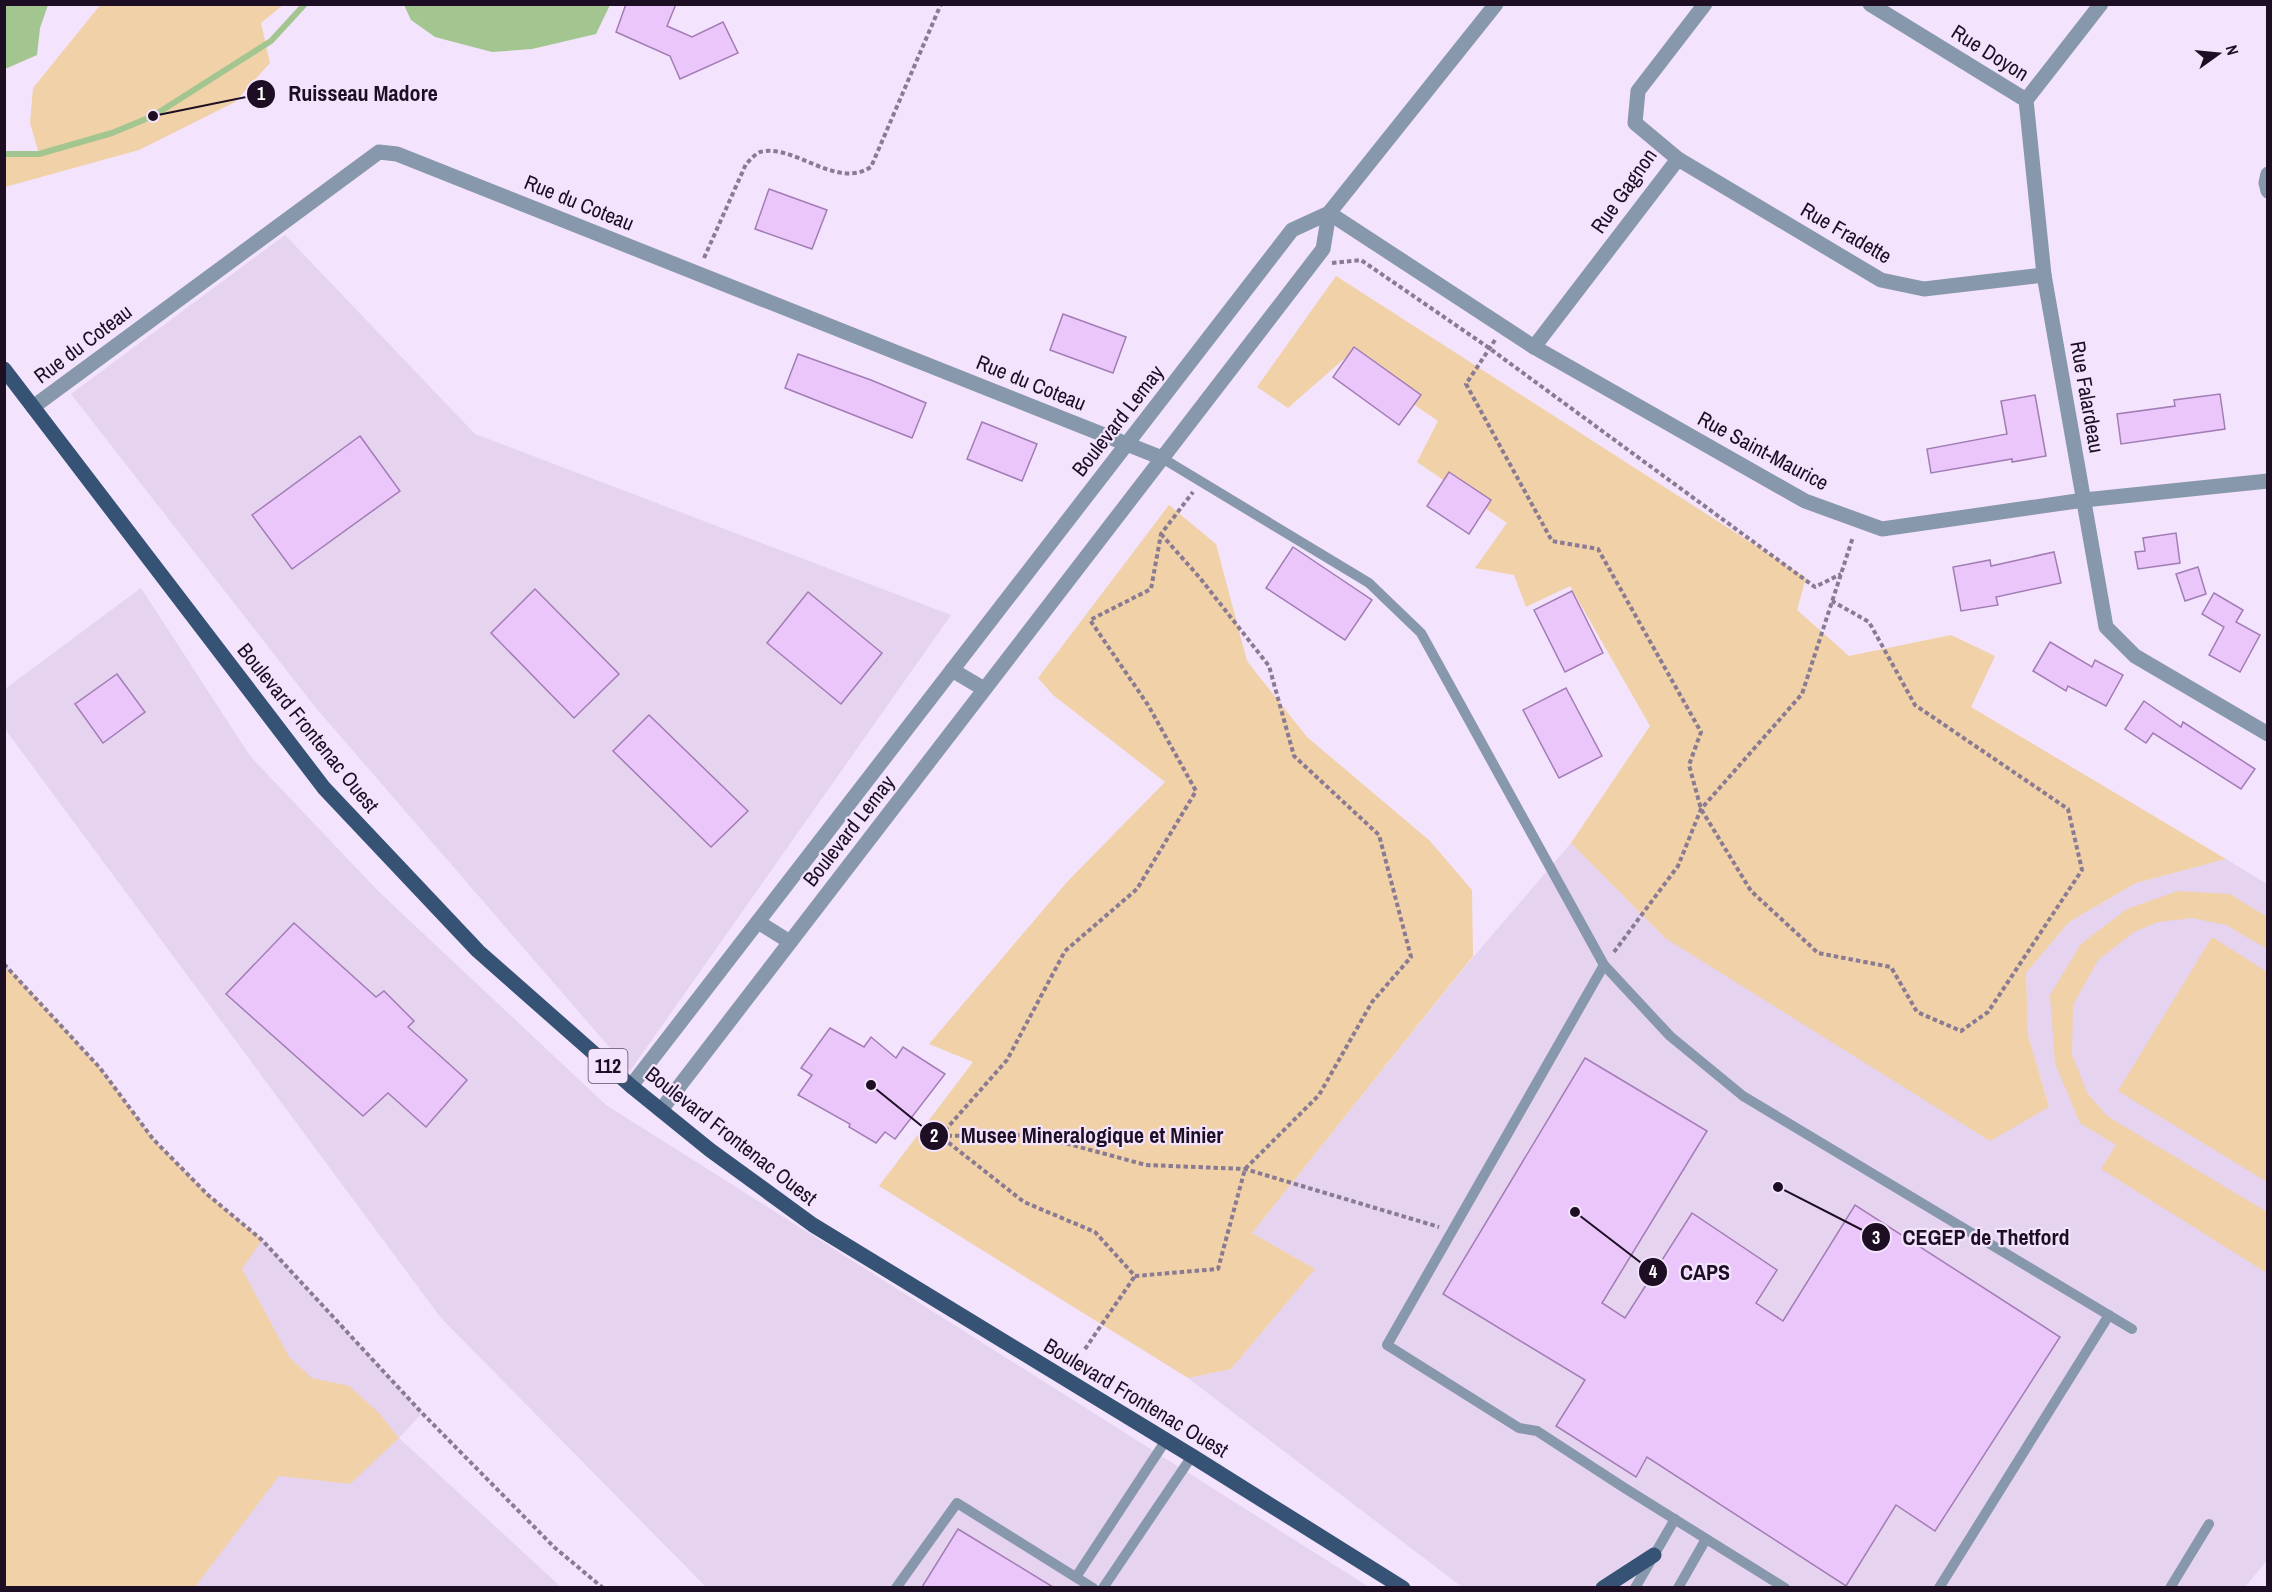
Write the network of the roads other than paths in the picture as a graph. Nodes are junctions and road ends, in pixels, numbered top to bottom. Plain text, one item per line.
1 (1496, 4) edge
2 (1705, 4) edge
3 (1870, 4) edge
4 (2101, 4) edge
5 (2026, 100) junction
6 (1678, 159) junction
7 (2268, 174) edge
8 (2268, 191) edge
9 (1329, 213) junction
10 (2044, 275) junction
11 (1534, 347) junction
12 (4, 369) edge
13 (33, 407) junction
14 (1127, 444) junction
15 (1162, 458) junction
16 (2268, 481) edge
17 (2084, 500) junction
18 (952, 670) junction
19 (984, 689) junction
20 (2268, 734) edge
21 (758, 922) junction
22 (790, 942) junction
23 (1604, 965) junction
24 (631, 1086) junction
25 (661, 1110) junction
26 (2109, 1316) junction
27 (2132, 1329) dead end
28 (1166, 1440) junction
29 (1192, 1456) junction
30 (1675, 1519) junction
31 (2209, 1524) dead end
32 (1706, 1539) junction
33 (1654, 1555) junction
34 (1078, 1582) edge
35 (896, 1587) edge
36 (1093, 1587) edge
37 (1103, 1587) edge
38 (1403, 1587) edge
39 (1603, 1587) edge
40 (1635, 1587) edge
41 (1678, 1587) edge
42 (1785, 1587) edge
43 (1939, 1587) edge
44 (2170, 1587) edge

1 - 9 street, Boulevard Lemay
2 - 6 street, Rue Gagnon
3 - 5 street, Rue Doyon
4 - 5 street
5 - 10 street, Rue Falardeau
6 - 10 street, Rue Fradette
6 - 11 street, Rue Gagnon
7 - 8 street
9 - 11 street, Rue Saint-Maurice
9 - 14 street, Boulevard Lemay
9 - 15 street, Boulevard Lemay
10 - 17 street, Rue Falardeau
11 - 17 street, Rue Saint-Maurice
12 - 13 main road, Boulevard Frontenac Ouest / 112
13 - 14 street, Rue du Coteau
13 - 24 main road, Boulevard Frontenac Ouest / 112
14 - 15 street, Rue du Coteau
14 - 18 street, Boulevard Lemay
15 - 19 street, Boulevard Lemay
15 - 23 lane
16 - 17 street, Rue Saint-Maurice
17 - 20 street, Rue Falardeau
18 - 19 street
18 - 21 street, Boulevard Lemay
19 - 22 street, Boulevard Lemay
21 - 22 street
21 - 24 street, Boulevard Lemay
22 - 25 street, Boulevard Lemay
23 - 26 lane
23 - 30 lane
24 - 25 main road, Boulevard Frontenac Ouest / 112
25 - 28 main road, Boulevard Frontenac Ouest / 112
26 - 27 lane
26 - 43 lane
28 - 29 main road, Boulevard Frontenac Ouest / 112
28 - 34 lane
29 - 37 lane
29 - 38 main road, Boulevard Frontenac Ouest / 112
30 - 32 lane
30 - 33 lane
31 - 44 lane
32 - 41 lane
32 - 42 lane
33 - 39 main road
33 - 40 lane
34 - 35 lane
34 - 36 lane

